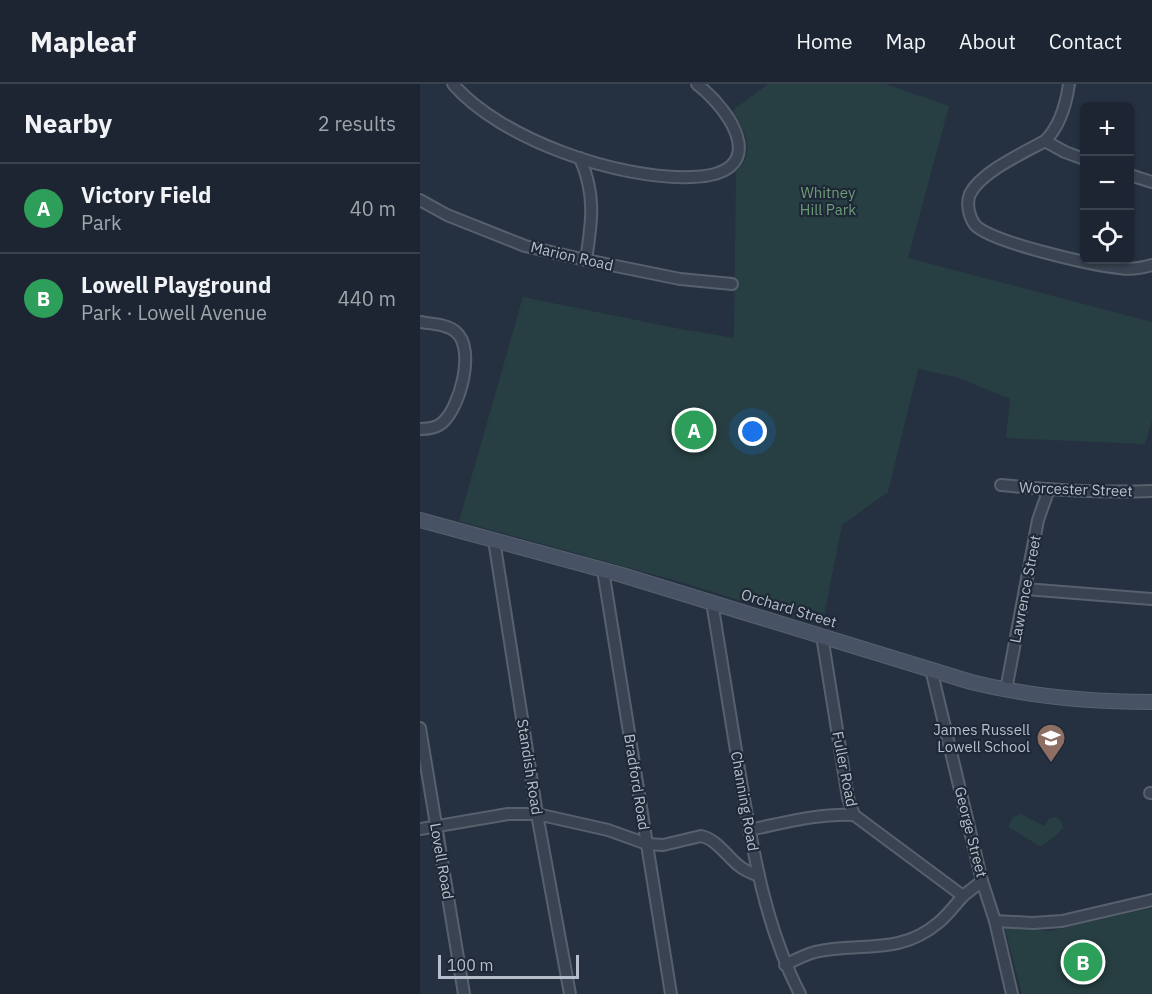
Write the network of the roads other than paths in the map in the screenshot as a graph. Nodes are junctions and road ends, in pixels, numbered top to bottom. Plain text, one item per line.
1 (453, 84) edge
2 (697, 84) edge
3 (1069, 84) edge
4 (1045, 141) junction
5 (580, 158) junction
6 (1080, 158) edge
7 (1134, 176) edge
8 (1152, 182) edge
9 (420, 200) edge
10 (586, 260) junction
11 (1152, 265) edge
12 (732, 284) dead end
13 (420, 322) edge
14 (420, 429) edge
15 (1001, 485) dead end
16 (1049, 489) junction
17 (1152, 491) edge
18 (420, 520) edge
19 (494, 540) junction
20 (603, 570) junction
21 (1025, 589) junction
22 (1152, 599) edge
23 (712, 602) junction
24 (822, 636) junction
25 (931, 669) junction
26 (1006, 690) junction
27 (1152, 702) edge
28 (420, 728) edge
29 (537, 814) junction
30 (854, 815) junction
31 (436, 826) junction
32 (420, 829) edge
33 (749, 830) junction
34 (647, 844) junction
35 (759, 876) junction
36 (982, 881) junction
37 (963, 896) junction
38 (1152, 900) edge
39 (995, 921) junction
40 (785, 965) junction
41 (464, 994) edge
42 (570, 994) edge
43 (671, 994) edge
44 (800, 994) edge
45 (1012, 994) edge

1 - 5 street
2 - 5 street
3 - 4 street
4 - 6 street
4 - 11 street
5 - 10 street
7 - 8 street
9 - 10 street, Marion Road
10 - 12 street, Marion Road
13 - 14 street
15 - 16 street, Worcester Street
16 - 17 street, Worcester Street
16 - 21 street, Lawrence Street
18 - 19 main road, Orchard Street
19 - 20 main road, Orchard Street
19 - 29 street, Standish Road
20 - 23 main road, Orchard Street
20 - 34 street, Bradford Road
21 - 22 street
21 - 26 street, Lawrence Street
23 - 24 main road, Orchard Street
23 - 33 street, Channing Road
24 - 25 main road, Orchard Street
24 - 30 street, Fuller Road
25 - 26 main road, Orchard Street
25 - 36 street, George Street
26 - 27 main road, Orchard Street
28 - 31 street, Lovell Road
29 - 31 street
29 - 34 street
29 - 42 street, Standish Road
30 - 33 street
30 - 37 street, Fuller Road
31 - 32 street
31 - 41 street, Lovell Road
33 - 35 street, Channing Road
34 - 35 street
34 - 43 street, Bradford Road
35 - 40 street, Channing Road
36 - 37 street
36 - 39 street, George Street
37 - 40 street
38 - 39 street
39 - 45 street, George Street
40 - 44 street, Channing Road

